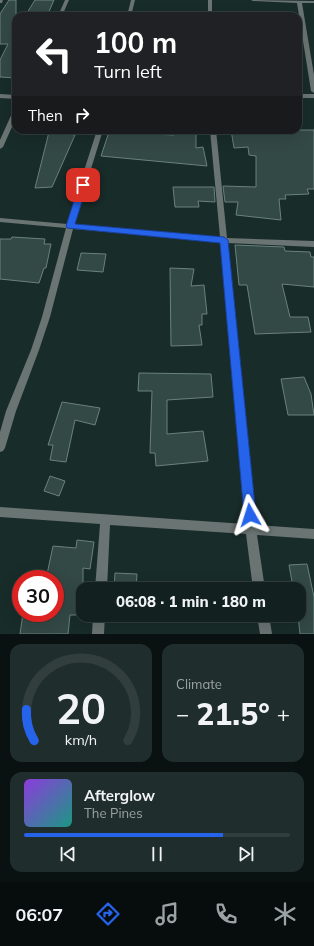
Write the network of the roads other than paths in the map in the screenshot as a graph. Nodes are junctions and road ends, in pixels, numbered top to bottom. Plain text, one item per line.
1 (67, 0) edge
2 (133, 0) edge
3 (210, 0) edge
4 (253, 0) edge
5 (299, 1) edge
6 (314, 2) edge
7 (62, 12) edge
8 (130, 12) edge
9 (210, 12) edge
10 (301, 12) edge
11 (302, 19) edge
12 (314, 91) edge
13 (0, 96) edge
14 (302, 96) edge
15 (314, 96) edge
16 (12, 97) edge
17 (12, 120) edge
18 (99, 134) edge
19 (213, 134) edge
20 (0, 147) edge
21 (0, 220) edge
22 (70, 226) junction
23 (224, 240) junction
24 (314, 244) edge
25 (0, 448) edge
26 (0, 512) edge
27 (105, 520) junction
28 (251, 530) junction
29 (314, 534) edge
30 (101, 582) edge
31 (259, 582) edge
32 (99, 622) edge
33 (264, 622) edge
34 (98, 634) edge
35 (266, 634) edge

1 - 7 street
2 - 8 street
3 - 9 street
4 - 5 street
5 - 6 street
5 - 10 street
11 - 12 street
13 - 16 street
14 - 15 street
17 - 20 street
18 - 22 street
19 - 23 street
21 - 22 street
22 - 23 street
22 - 25 street
23 - 24 street
23 - 28 street
26 - 27 street
27 - 28 street
27 - 30 street
28 - 29 street
28 - 31 street
32 - 34 street
33 - 35 street

